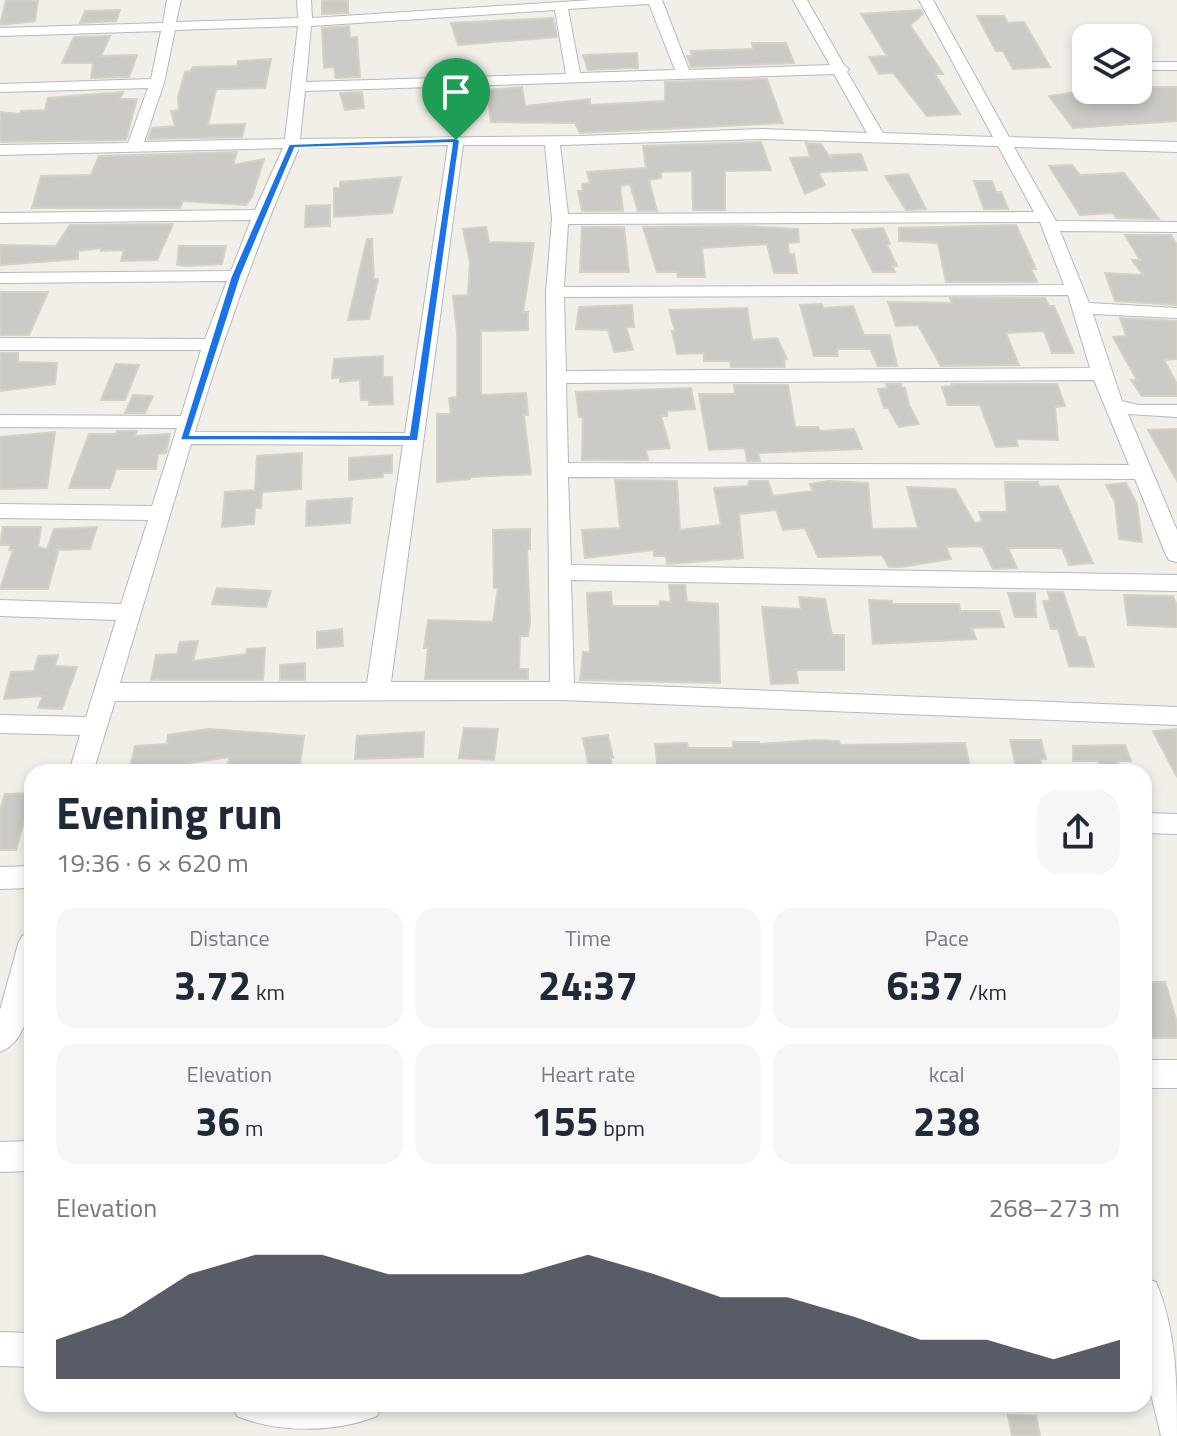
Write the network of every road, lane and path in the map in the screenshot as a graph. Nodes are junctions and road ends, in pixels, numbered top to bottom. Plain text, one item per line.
1 (174, 0) edge
2 (304, 0) edge
3 (655, 0) edge
4 (800, 0) edge
5 (926, 0) edge
6 (553, 4) edge
7 (305, 22) junction
8 (167, 27) junction
9 (0, 32) edge
10 (1152, 66) edge
11 (1177, 66) edge
12 (842, 69) junction
13 (684, 75) junction
14 (574, 77) junction
15 (157, 83) junction
16 (296, 87) junction
17 (0, 88) edge
18 (876, 135) junction
19 (1005, 139) junction
20 (456, 140) junction
21 (552, 140) junction
22 (292, 146) junction
23 (1177, 147) edge
24 (134, 148) junction
25 (0, 150) edge
26 (261, 215) junction
27 (0, 218) edge
28 (560, 219) junction
29 (1047, 221) junction
30 (1177, 227) edge
31 (236, 276) junction
32 (0, 278) edge
33 (555, 292) junction
34 (1078, 298) junction
35 (1177, 313) edge
36 (0, 344) edge
37 (212, 345) junction
38 (1101, 374) junction
39 (557, 377) junction
40 (1115, 405) junction
41 (1177, 411) edge
42 (0, 421) edge
43 (187, 430) junction
44 (414, 439) junction
45 (560, 470) junction
46 (1144, 472) junction
47 (0, 511) edge
48 (158, 513) junction
49 (1177, 555) edge
50 (560, 572) junction
51 (1177, 583) edge
52 (0, 608) edge
53 (128, 612) junction
54 (378, 691) junction
55 (562, 691) junction
56 (104, 692) junction
57 (1177, 716) edge
58 (0, 724) edge
59 (94, 726) junction
60 (83, 764) edge
61 (1152, 823) edge
62 (1177, 824) edge
63 (24, 877) edge
64 (0, 878) edge
65 (24, 968) edge
66 (3, 1031) edge
67 (1152, 1074) edge
68 (1177, 1074) edge
69 (24, 1156) edge
70 (0, 1157) edge
71 (1152, 1324) edge
72 (0, 1349) edge
73 (24, 1350) edge
74 (1159, 1351) edge
75 (1177, 1432) edge

1 - 8 street
2 - 7 street
3 - 6 street
3 - 13 street
4 - 12 street
5 - 19 street
6 - 7 street
6 - 14 street
7 - 8 street
7 - 16 street
8 - 9 street
8 - 15 street
10 - 11 street
12 - 13 street
12 - 18 street
13 - 14 street
14 - 16 street
15 - 17 street
15 - 24 street
16 - 22 street
18 - 19 street
18 - 21 street
19 - 23 street
19 - 29 street
20 - 21 street
20 - 22 street
20 - 44 street
21 - 28 street
22 - 24 street
22 - 26 street
24 - 25 street
26 - 27 street
26 - 31 street
28 - 29 street
28 - 33 street
29 - 30 street
29 - 34 street
31 - 32 street
31 - 37 street
33 - 34 street
33 - 39 street
34 - 35 street
34 - 38 street
36 - 37 street
37 - 43 street
38 - 39 street
38 - 40 street
39 - 45 street
40 - 41 street
40 - 46 street
42 - 43 street
43 - 44 street
43 - 48 street
44 - 54 street
45 - 46 street
45 - 50 street
46 - 49 street
47 - 48 street
48 - 53 street
50 - 51 street
50 - 55 street
52 - 53 street
53 - 56 street
54 - 55 street
54 - 56 street
55 - 57 street
56 - 59 street
58 - 59 street
59 - 60 street
61 - 62 street
63 - 64 street
65 - 66 street
67 - 68 street
69 - 70 street
71 - 74 street
72 - 73 street
74 - 75 street

